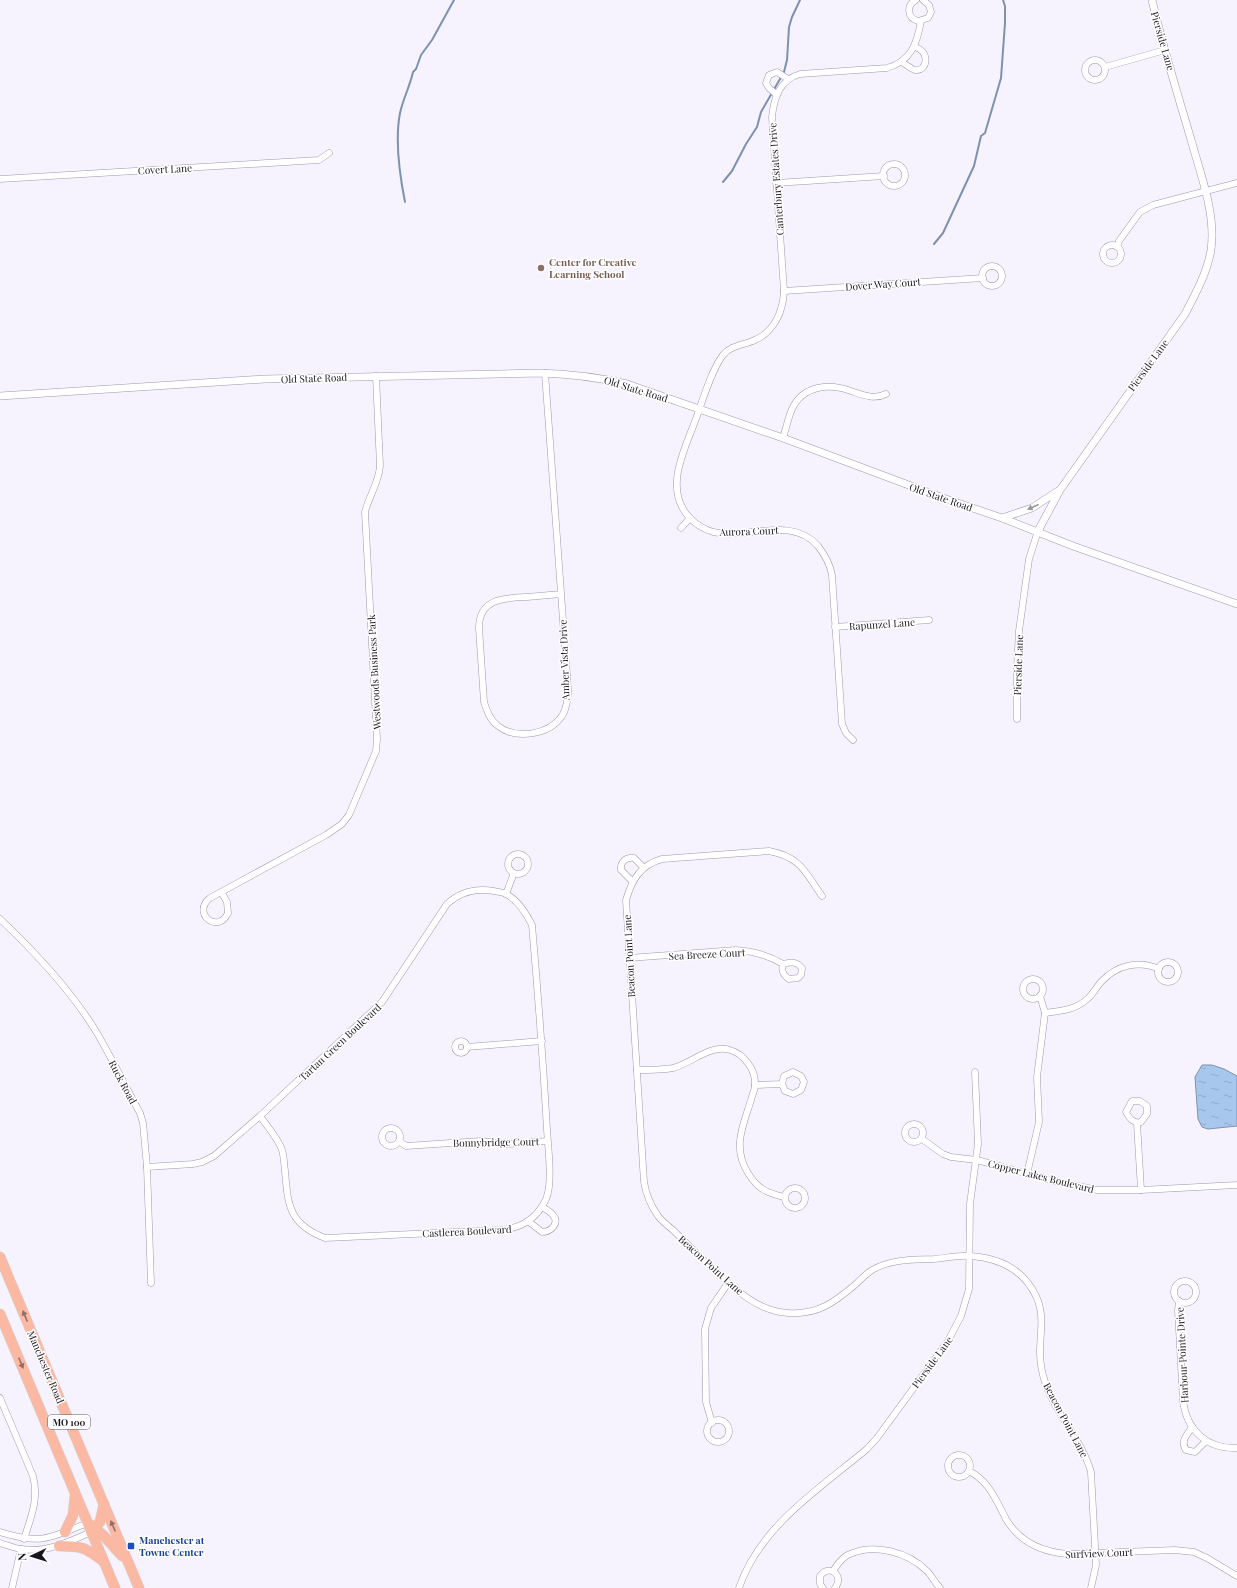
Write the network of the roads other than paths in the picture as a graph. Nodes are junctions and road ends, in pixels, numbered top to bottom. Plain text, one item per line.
1 (916, 0) edge
2 (923, 0) edge
3 (1152, 0) edge
4 (921, 21) junction
5 (915, 47) junction
6 (1165, 50) junction
7 (902, 62) junction
8 (1105, 67) dead end
9 (788, 79) junction
10 (777, 95) junction
11 (329, 154) dead end
12 (884, 176) dead end
13 (0, 179) edge
14 (776, 183) junction
15 (1237, 183) edge
16 (1205, 191) junction
17 (1117, 247) dead end
18 (983, 278) dead end
19 (784, 290) junction
20 (545, 373) junction
21 (376, 376) junction
22 (886, 394) dead end
23 (0, 396) edge
24 (699, 409) junction
25 (783, 438) junction
26 (1060, 490) junction
27 (690, 518) junction
28 (1002, 518) junction
29 (680, 528) dead end
30 (1038, 531) junction
31 (561, 594) junction
32 (1237, 604) edge
33 (928, 620) dead end
34 (835, 627) junction
35 (1017, 719) dead end
36 (853, 740) dead end
37 (644, 868) junction
38 (514, 873) dead end
39 (632, 882) junction
40 (222, 893) junction
41 (506, 894) junction
42 (822, 896) dead end
43 (0, 919) edge
44 (629, 958) junction
45 (783, 964) dead end
46 (1159, 969) dead end
47 (1040, 996) dead end
48 (1045, 1013) junction
49 (542, 1041) junction
50 (467, 1047) dead end
51 (637, 1070) junction
52 (975, 1072) dead end
53 (755, 1084) junction
54 (782, 1084) dead end
55 (260, 1116) junction
56 (1137, 1123) dead end
57 (922, 1139) dead end
58 (399, 1141) dead end
59 (547, 1141) junction
60 (977, 1160) junction
61 (147, 1167) junction
62 (1027, 1174) junction
63 (1237, 1185) edge
64 (1141, 1190) junction
65 (784, 1197) dead end
66 (542, 1207) junction
67 (528, 1221) junction
68 (970, 1256) junction
69 (0, 1257) edge
70 (151, 1283) dead end
71 (728, 1283) junction
72 (1179, 1301) dead end
73 (0, 1314) edge
74 (0, 1398) edge
75 (712, 1423) dead end
76 (1192, 1427) junction
77 (1206, 1441) junction
78 (1237, 1448) edge
79 (969, 1470) dead end
80 (75, 1492) junction
81 (104, 1504) junction
82 (91, 1528) junction
83 (0, 1532) edge
84 (65, 1532) junction
85 (24, 1539) junction
86 (0, 1543) edge
87 (59, 1546) junction
88 (21, 1549) junction
89 (1095, 1553) junction
90 (104, 1562) junction
91 (129, 1565) junction
92 (833, 1571) junction
93 (1237, 1576) edge
94 (12, 1588) edge
95 (115, 1588) edge
96 (139, 1588) edge
97 (739, 1588) edge
98 (823, 1588) edge
99 (835, 1588) edge
100 (940, 1588) edge
101 (1092, 1588) edge

1 - 4 street
2 - 4 street
3 - 6 street, Pierside Lane
4 - 5 street
5 - 7 street
5 - 7 street
6 - 8 street
6 - 16 street, Pierside Lane
7 - 9 street
9 - 10 street, Canterbury Estates Drive
9 - 10 street
10 - 14 street, Canterbury Estates Drive
11 - 13 street, Covert Lane
12 - 14 street
14 - 19 street, Canterbury Estates Drive
15 - 16 street
16 - 17 street
16 - 26 street, Pierside Lane
18 - 19 street, Dover Way Court
19 - 24 street, Canterbury Estates Drive
20 - 21 street, Old State Road
20 - 24 street, Old State Road
20 - 31 street, Amber Vista Drive
21 - 23 street, Old State Road
21 - 40 street, Westwoods Business Park
22 - 25 street
24 - 25 street, Old State Road
24 - 27 street, Aurora Court
25 - 28 street, Old State Road
26 -> 28 street
26 - 30 street, Pierside Lane
27 - 29 street
27 - 34 street, Aurora Court
28 - 30 street, Old State Road
30 - 32 street, Old State Road
30 - 35 street, Pierside Lane
31 - 31 street, Amber Vista Drive
33 - 34 street, Rapunzel Lane
34 - 36 street, Aurora Court
37 - 39 street, Beacon Point Lane
37 - 39 street
37 - 42 street, Beacon Point Lane
38 - 41 street
39 - 44 street, Beacon Point Lane
40 - 40 street, Westwoods Business Park
41 - 49 street, Castlerea Boulevard
41 - 55 street, Tartan Green Boulevard
43 - 61 street, Ruck Road
44 - 45 street, Sea Breeze Court
44 - 51 street, Beacon Point Lane
46 - 48 street
47 - 48 street
48 - 62 street
49 - 50 street
49 - 59 street, Castlerea Boulevard
51 - 53 street
51 - 71 street, Beacon Point Lane
52 - 60 street, Pierside Lane
53 - 54 street
53 - 65 street
55 - 61 street, Tartan Green Boulevard
55 - 67 street, Castlerea Boulevard
56 - 64 street
57 - 60 street, Copper Lakes Boulevard
58 - 59 street, Bonnybridge Court
59 - 66 street, Castlerea Boulevard
60 - 62 street, Copper Lakes Boulevard
60 - 68 street, Pierside Lane
61 - 70 street, Ruck Road
62 - 64 street, Copper Lakes Boulevard
63 - 64 street, Copper Lakes Boulevard
66 - 67 street, Castlerea Boulevard
66 - 67 street
68 - 71 street, Beacon Point Lane
68 - 89 street, Beacon Point Lane
68 - 97 street, Pierside Lane
81 -> 69 highway, Manchester Road / MO 100
71 - 75 street
72 - 76 street, Harbour Pointe Drive
73 -> 80 highway, MO 100
74 - 85 street
76 - 77 street, Harbour Pointe Drive
76 - 77 street
77 - 78 street, Harbour Pointe Drive
79 - 89 street, Surfview Court
80 - 82 highway, MO 100
80 - 84 highway
81 - 82 highway
91 -> 81 highway, Manchester Road / MO 100
82 - 84 street
82 - 87 street
82 - 90 highway, MO 100
82 - 91 highway
83 - 85 street
84 - 85 street
86 - 88 street
87 - 88 street
87 - 90 highway
88 - 94 street
89 - 93 street, Surfview Court
89 - 101 street, Beacon Point Lane
90 - 95 highway, MO 100
91 - 96 highway, Manchester Road / MO 100
92 - 98 street
92 - 99 street
92 - 100 street

